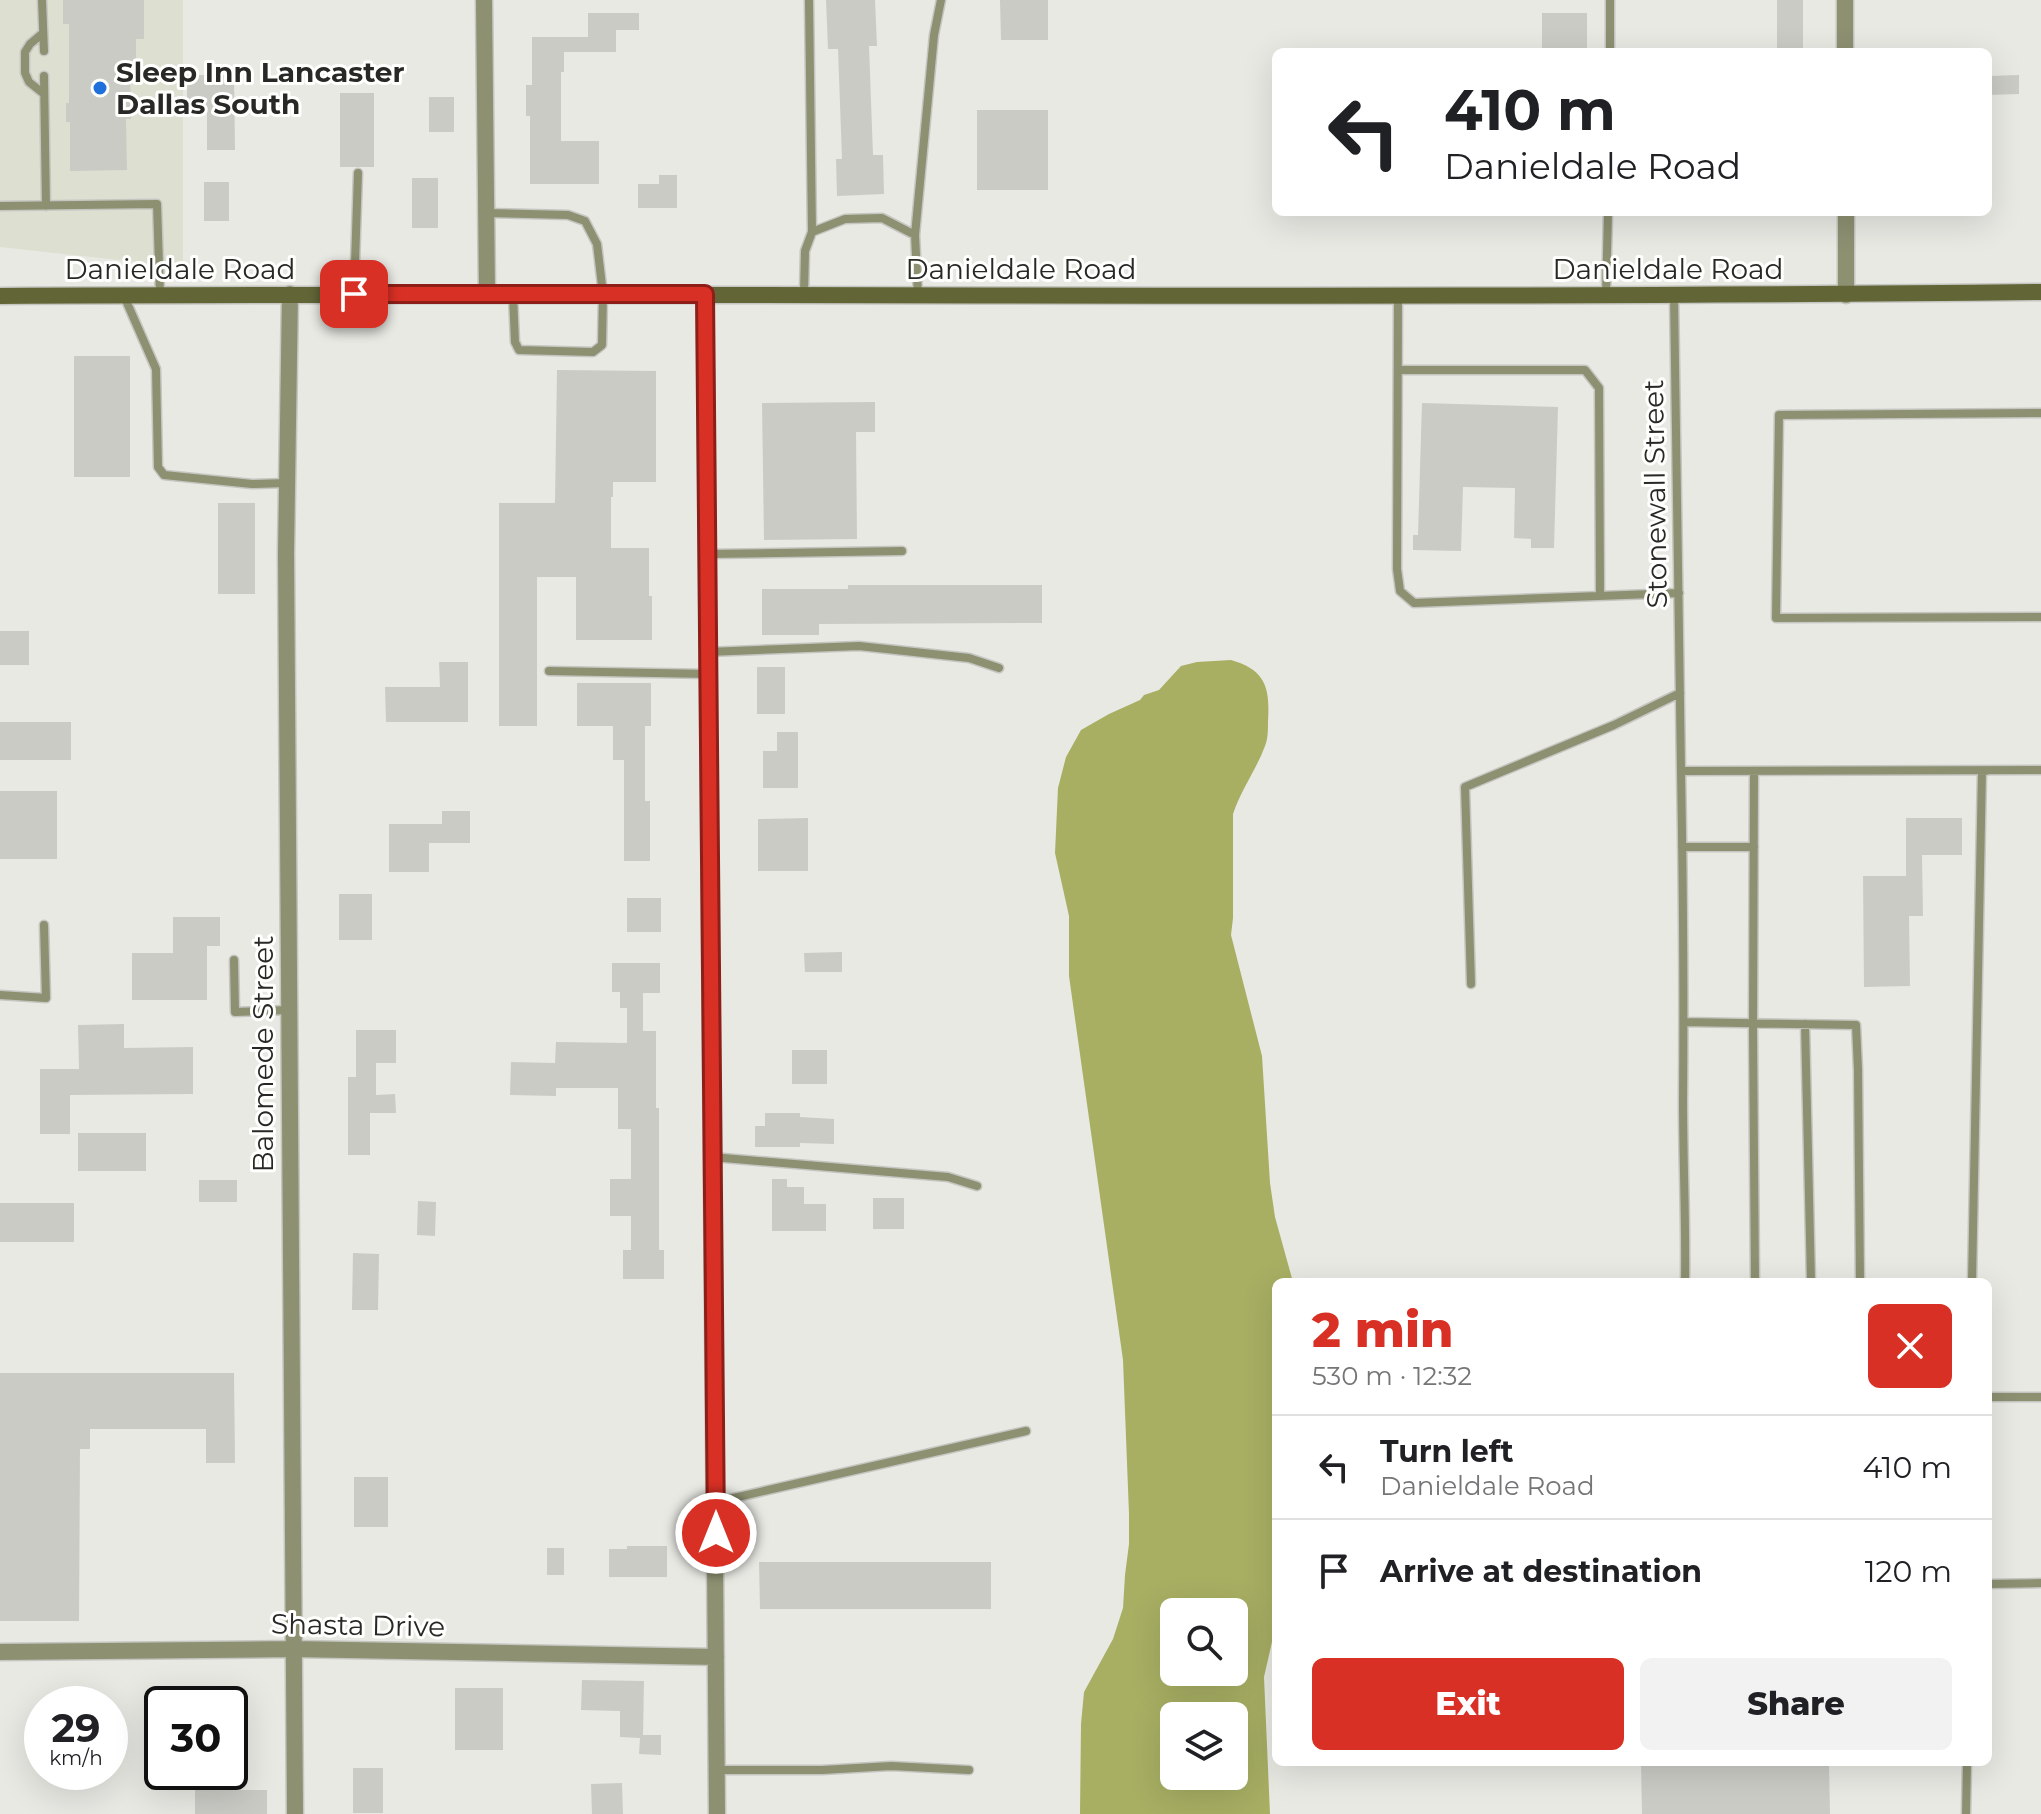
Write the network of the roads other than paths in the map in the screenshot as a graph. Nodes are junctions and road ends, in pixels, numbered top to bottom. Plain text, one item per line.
1 (42, 0) edge
2 (484, 0) edge
3 (809, 0) edge
4 (941, 0) edge
5 (1610, 0) edge
6 (1845, 0) edge
7 (43, 33) junction
8 (1610, 48) edge
9 (1845, 48) edge
10 (44, 51) dead end
11 (44, 76) dead end
12 (44, 94) junction
13 (358, 173) dead end
14 (0, 206) edge
15 (46, 206) junction
16 (486, 213) junction
17 (1608, 216) edge
18 (1846, 216) edge
19 (812, 232) junction
20 (915, 235) junction
21 (2041, 292) edge
22 (290, 294) junction
23 (354, 294) junction
24 (487, 294) junction
25 (513, 294) junction
26 (603, 294) junction
27 (705, 294) junction
28 (804, 294) junction
29 (123, 295) junction
30 (160, 295) junction
31 (918, 295) junction
32 (1398, 295) junction
33 (1606, 295) junction
34 (1674, 295) junction
35 (1846, 295) junction
36 (0, 296) edge
37 (1398, 370) junction
38 (2041, 413) edge
39 (287, 483) junction
40 (902, 551) dead end
41 (707, 554) junction
42 (1679, 593) junction
43 (1600, 596) junction
44 (2041, 617) edge
45 (708, 652) junction
46 (999, 668) dead end
47 (549, 671) dead end
48 (708, 674) junction
49 (1680, 693) junction
50 (2041, 770) edge
51 (1681, 771) junction
52 (1754, 771) junction
53 (1982, 771) junction
54 (1682, 847) junction
55 (1754, 847) junction
56 (44, 925) dead end
57 (234, 960) dead end
58 (1471, 984) dead end
59 (0, 995) edge
60 (289, 1010) junction
61 (1684, 1022) junction
62 (1753, 1023) junction
63 (1805, 1024) junction
64 (712, 1157) junction
65 (977, 1186) dead end
66 (1685, 1278) edge
67 (1755, 1278) edge
68 (1811, 1278) edge
69 (1860, 1278) edge
70 (1972, 1278) edge
71 (1992, 1397) edge
72 (2041, 1397) edge
73 (1026, 1431) dead end
74 (716, 1502) junction
75 (2041, 1583) edge
76 (1992, 1584) edge
77 (293, 1649) junction
78 (0, 1652) edge
79 (716, 1657) junction
80 (1967, 1766) edge
81 (717, 1770) junction
82 (969, 1770) dead end
83 (295, 1814) edge
84 (717, 1814) edge
85 (1966, 1814) edge

1 - 7 lane
2 - 16 street
3 - 19 lane
4 - 20 lane
5 - 8 lane
6 - 9 street
7 - 10 lane
7 - 12 lane
11 - 12 lane
12 - 15 lane
13 - 23 lane
14 - 15 lane
15 - 30 lane
16 - 24 street
16 - 26 lane
17 - 33 lane
18 - 35 street
19 - 20 lane
19 - 28 lane
20 - 31 lane
21 - 35 street, Danieldale Road
22 - 23 street, Danieldale Road
22 - 30 street, Danieldale Road
22 - 39 street, Balomede Street
23 - 24 street, Danieldale Road
24 - 25 street, Danieldale Road
25 - 26 street, Danieldale Road
25 - 26 lane
26 - 27 street, Danieldale Road
27 - 28 street, Danieldale Road
27 - 41 street
28 - 31 street, Danieldale Road
29 - 30 street, Danieldale Road
29 - 36 street, Danieldale Road
29 - 39 lane
31 - 32 street, Danieldale Road
32 - 33 street, Danieldale Road
32 - 37 lane
33 - 34 street, Danieldale Road
34 - 35 street, Danieldale Road
34 - 42 lane, Stonewall Street
37 - 43 lane
37 - 43 lane
38 - 44 lane
39 - 60 street, Balomede Street
40 - 41 lane
41 - 45 street
42 - 43 lane
42 - 49 lane, Stonewall Street
45 - 46 lane
45 - 48 street
47 - 48 lane
48 - 64 street
49 - 51 lane, Stonewall Street
49 - 58 lane
50 - 53 lane
51 - 52 lane
51 - 54 lane, Stonewall Street
52 - 53 lane
52 - 55 lane
53 - 70 lane
54 - 55 lane
54 - 61 lane, Stonewall Street
55 - 62 lane
56 - 59 lane
57 - 60 lane
60 - 77 street, Balomede Street
61 - 62 lane
61 - 66 lane, Stonewall Street
62 - 63 lane
62 - 67 lane
63 - 68 lane
63 - 69 lane
64 - 65 lane
64 - 74 street
71 - 72 lane
73 - 74 lane
74 - 79 street
75 - 76 lane
77 - 78 street, Shasta Drive
77 - 79 street, Shasta Drive
77 - 83 street, Balomede Street
79 - 81 street
80 - 85 lane
81 - 82 lane
81 - 84 street

